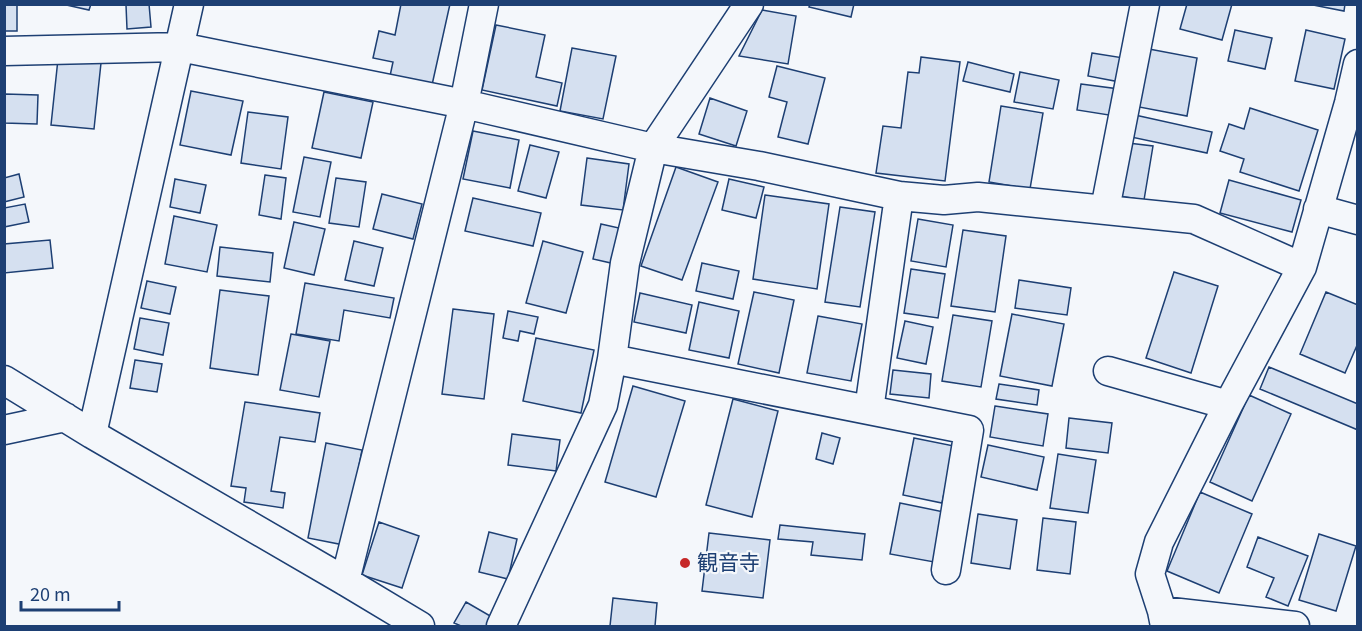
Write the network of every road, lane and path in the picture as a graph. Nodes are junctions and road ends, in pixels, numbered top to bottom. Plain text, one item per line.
1 (189, 4) edge
2 (484, 4) edge
3 (749, 4) edge
4 (1145, 4) edge
5 (180, 47) junction
6 (4, 51) edge
7 (1358, 64) edge
8 (465, 104) junction
9 (653, 148) junction
10 (899, 196) junction
11 (1105, 209) junction
12 (1318, 209) junction
13 (1358, 220) edge
14 (1302, 267) junction
15 (612, 359) junction
16 (1108, 371) dead end
17 (4, 380) edge
18 (1228, 405) junction
19 (869, 410) junction
20 (65, 417) junction
21 (4, 430) edge
22 (92, 434) junction
23 (946, 570) dead end
24 (345, 581) junction
25 (1164, 619) edge
26 (420, 627) edge
27 (501, 627) edge
28 (1295, 627) edge

1 - 5 street
2 - 8 street
3 - 9 street
4 - 11 street
5 - 6 street
5 - 8 street
5 - 22 street
7 - 12 street
8 - 9 street
8 - 24 street
9 - 10 street
9 - 15 street
10 - 11 street
10 - 19 street
11 - 14 street
12 - 13 street
12 - 14 street
14 - 18 street
15 - 19 street
15 - 27 street
16 - 18 street
17 - 20 street
18 - 25 street
19 - 23 street
20 - 21 street
20 - 22 street
22 - 24 street
24 - 26 street
25 - 28 street

